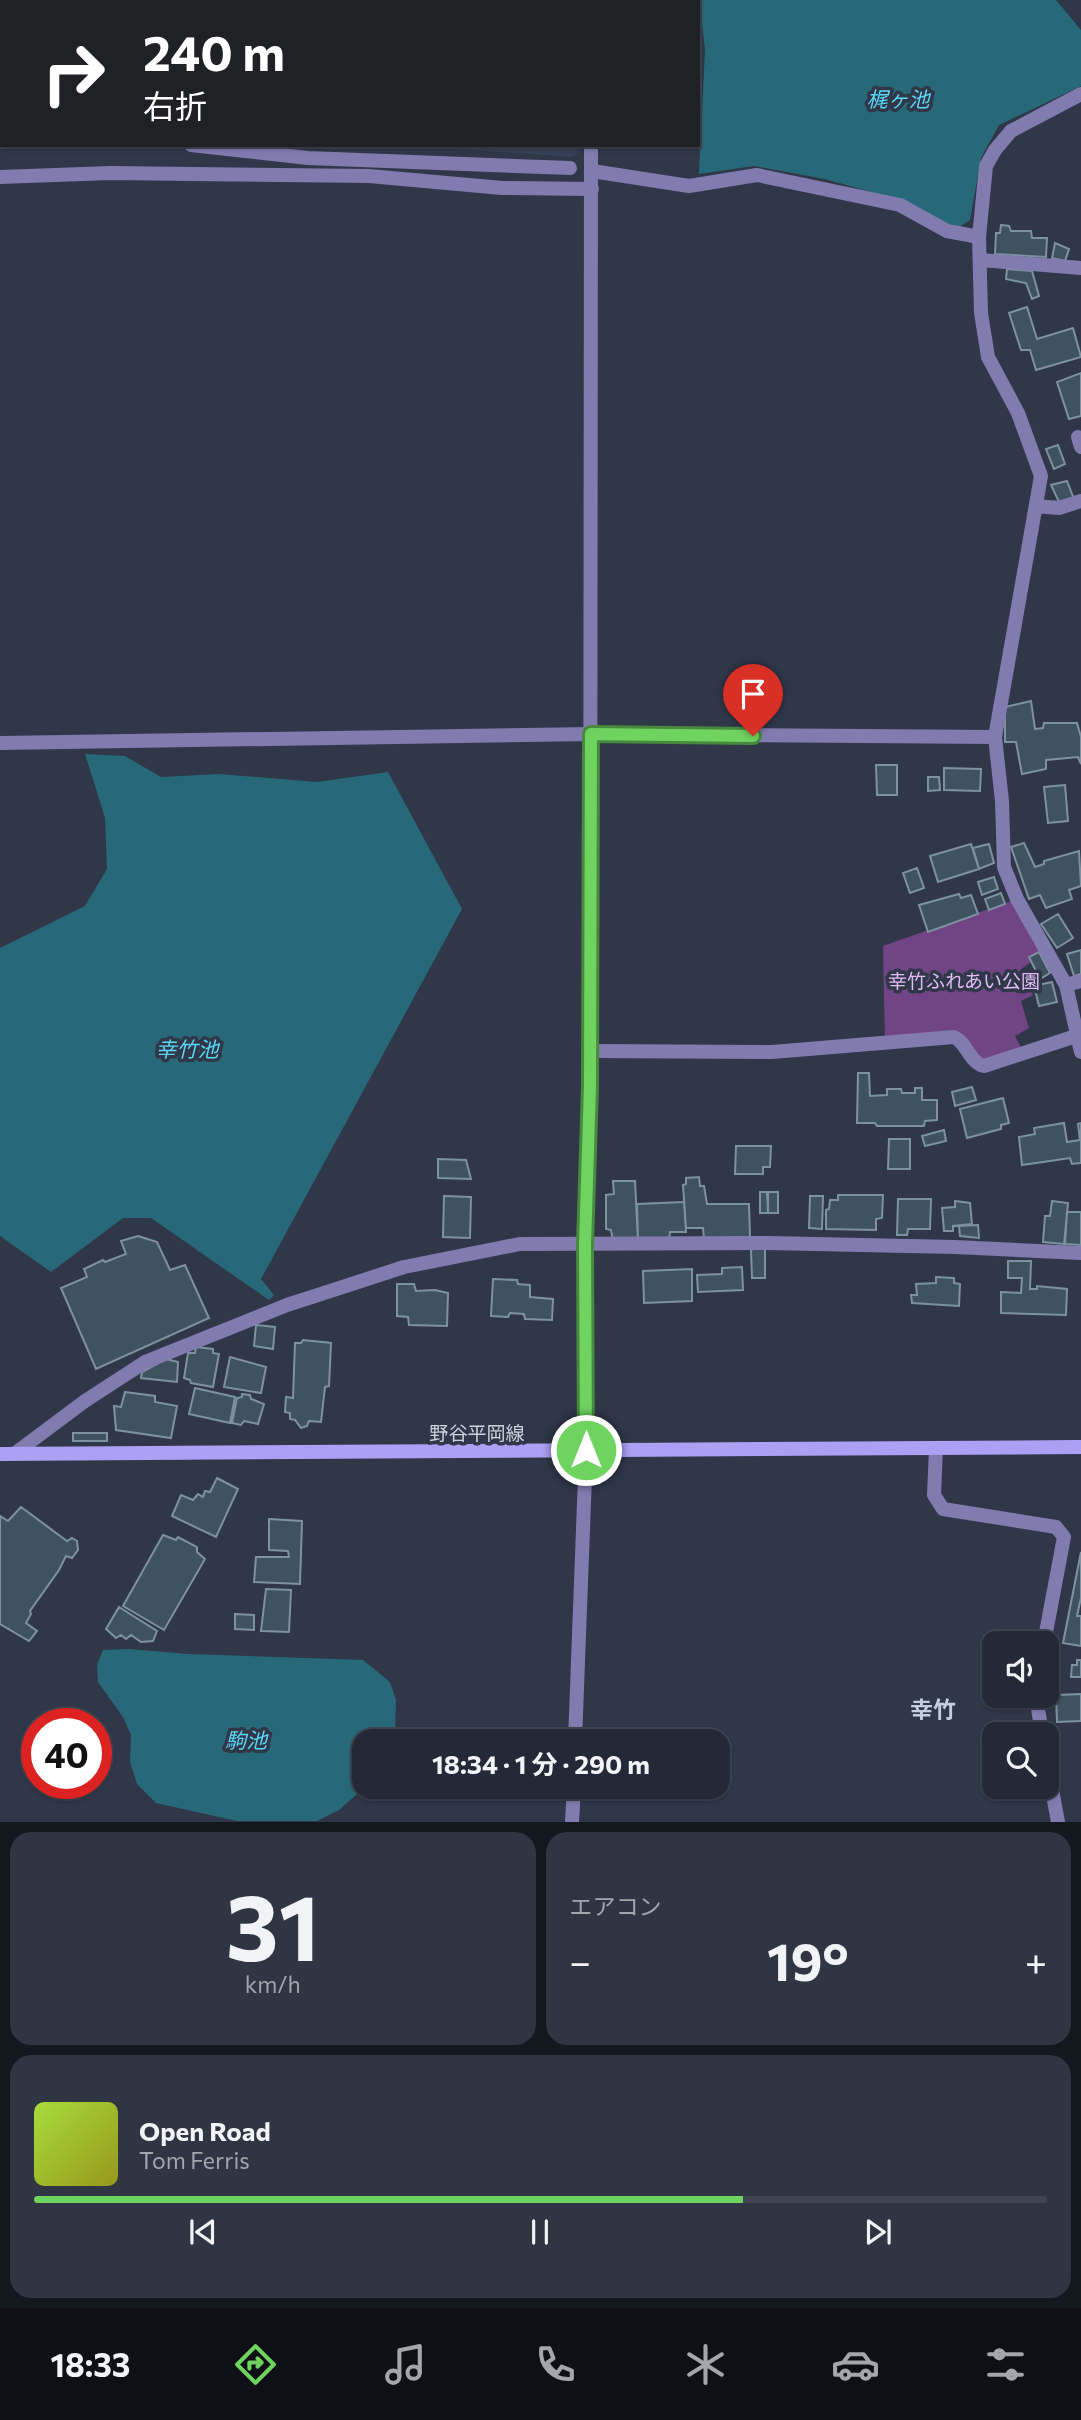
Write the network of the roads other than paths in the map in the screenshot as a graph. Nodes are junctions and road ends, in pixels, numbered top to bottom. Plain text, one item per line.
1 (1081, 94) edge
2 (209, 147) edge
3 (592, 147) edge
4 (570, 168) dead end
5 (592, 171) junction
6 (0, 177) edge
7 (592, 189) junction
8 (979, 237) junction
9 (980, 260) junction
10 (1081, 268) edge
11 (1081, 501) edge
12 (1036, 506) junction
13 (591, 734) junction
14 (995, 737) junction
15 (0, 743) edge
16 (1081, 981) edge
17 (1066, 985) junction
18 (1076, 1036) junction
19 (590, 1051) junction
20 (1081, 1052) edge
21 (585, 1245) junction
22 (1081, 1253) edge
23 (1081, 1447) edge
24 (936, 1448) junction
25 (586, 1450) junction
26 (7, 1454) edge
27 (1046, 1631) edge
28 (575, 1729) edge
29 (573, 1799) edge
30 (1054, 1799) edge
31 (572, 1822) edge
32 (1058, 1822) edge

1 - 8 street
2 - 4 street
3 - 5 street
5 - 7 street
5 - 8 street
6 - 7 street
7 - 13 street
8 - 9 street
9 - 10 street
9 - 12 street
11 - 12 street
12 - 14 street
13 - 14 street
13 - 15 street
13 - 19 street
14 - 17 street
16 - 17 street
17 - 18 street
18 - 19 street
18 - 20 street
19 - 21 street
21 - 22 street
21 - 25 street
21 - 26 street
23 - 24 main road, 野谷平岡線
24 - 25 main road, 野谷平岡線
24 - 27 street
25 - 26 main road, 野谷平岡線
25 - 28 street
29 - 31 street
30 - 32 street

